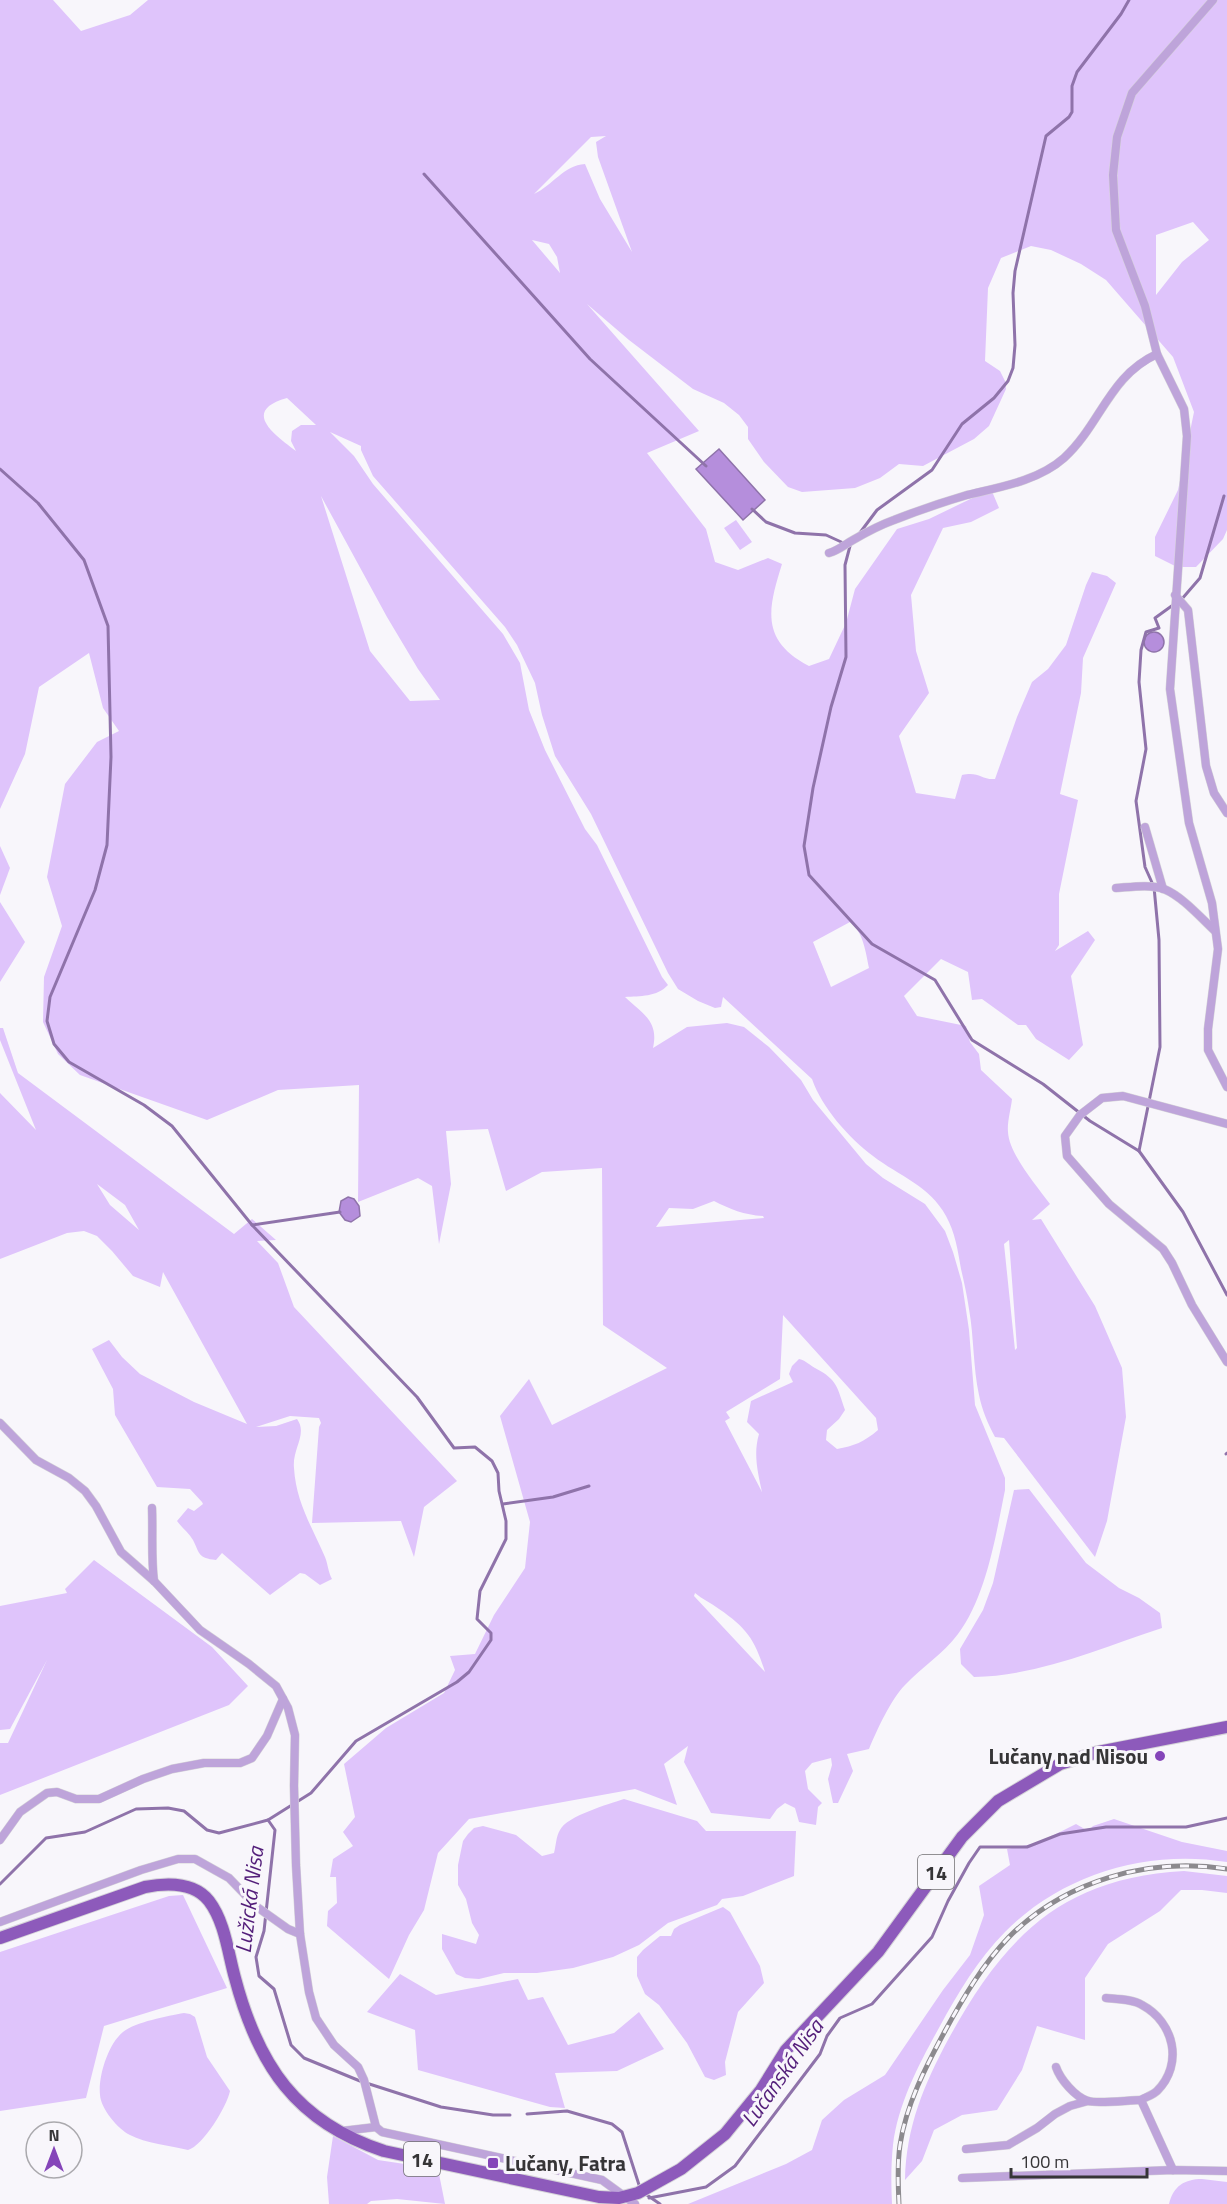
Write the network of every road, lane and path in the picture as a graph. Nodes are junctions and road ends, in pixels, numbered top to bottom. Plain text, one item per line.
1 (1213, 0) edge
2 (1157, 354) junction
3 (829, 553) dead end
4 (1175, 595) junction
5 (1227, 813) edge
6 (1144, 827) dead end
7 (1116, 888) dead end
8 (1163, 889) junction
9 (1215, 931) junction
10 (1227, 1088) edge
11 (1227, 1124) edge
12 (1227, 1362) edge
13 (0, 1423) edge
14 (152, 1508) dead end
15 (154, 1581) junction
16 (283, 1699) junction
17 (1227, 1727) edge
18 (0, 1840) edge
19 (0, 1922) edge
20 (300, 1934) junction
21 (0, 1938) edge
22 (1106, 1998) dead end
23 (1056, 2067) dead end
24 (1141, 2100) junction
25 (1088, 2101) junction
26 (376, 2127) junction
27 (337, 2132) junction
28 (966, 2149) dead end
29 (528, 2164) junction
30 (1173, 2170) junction
31 (1227, 2171) edge
32 (962, 2178) dead end
33 (525, 2181) junction
34 (634, 2198) edge
35 (598, 2200) edge

1 - 2 street
2 - 3 street
2 - 4 street
4 - 5 street
4 - 9 street
6 - 8 street
7 - 8 street
8 - 9 street
9 - 10 street
11 - 12 street
13 - 15 street
14 - 15 street
15 - 16 street
16 - 18 street
16 - 20 street
17 - 34 main road, 14
19 - 20 street
20 - 26 street
21 - 27 main road, 14
22 - 24 street
23 - 25 street
24 - 25 street
24 - 30 street
25 - 28 street
26 - 27 street
26 - 29 street
27 - 33 main road, 14
29 - 33 street
29 - 34 street
30 - 31 street
30 - 32 street
33 - 35 main road, 14
34 - 35 main road, 14

